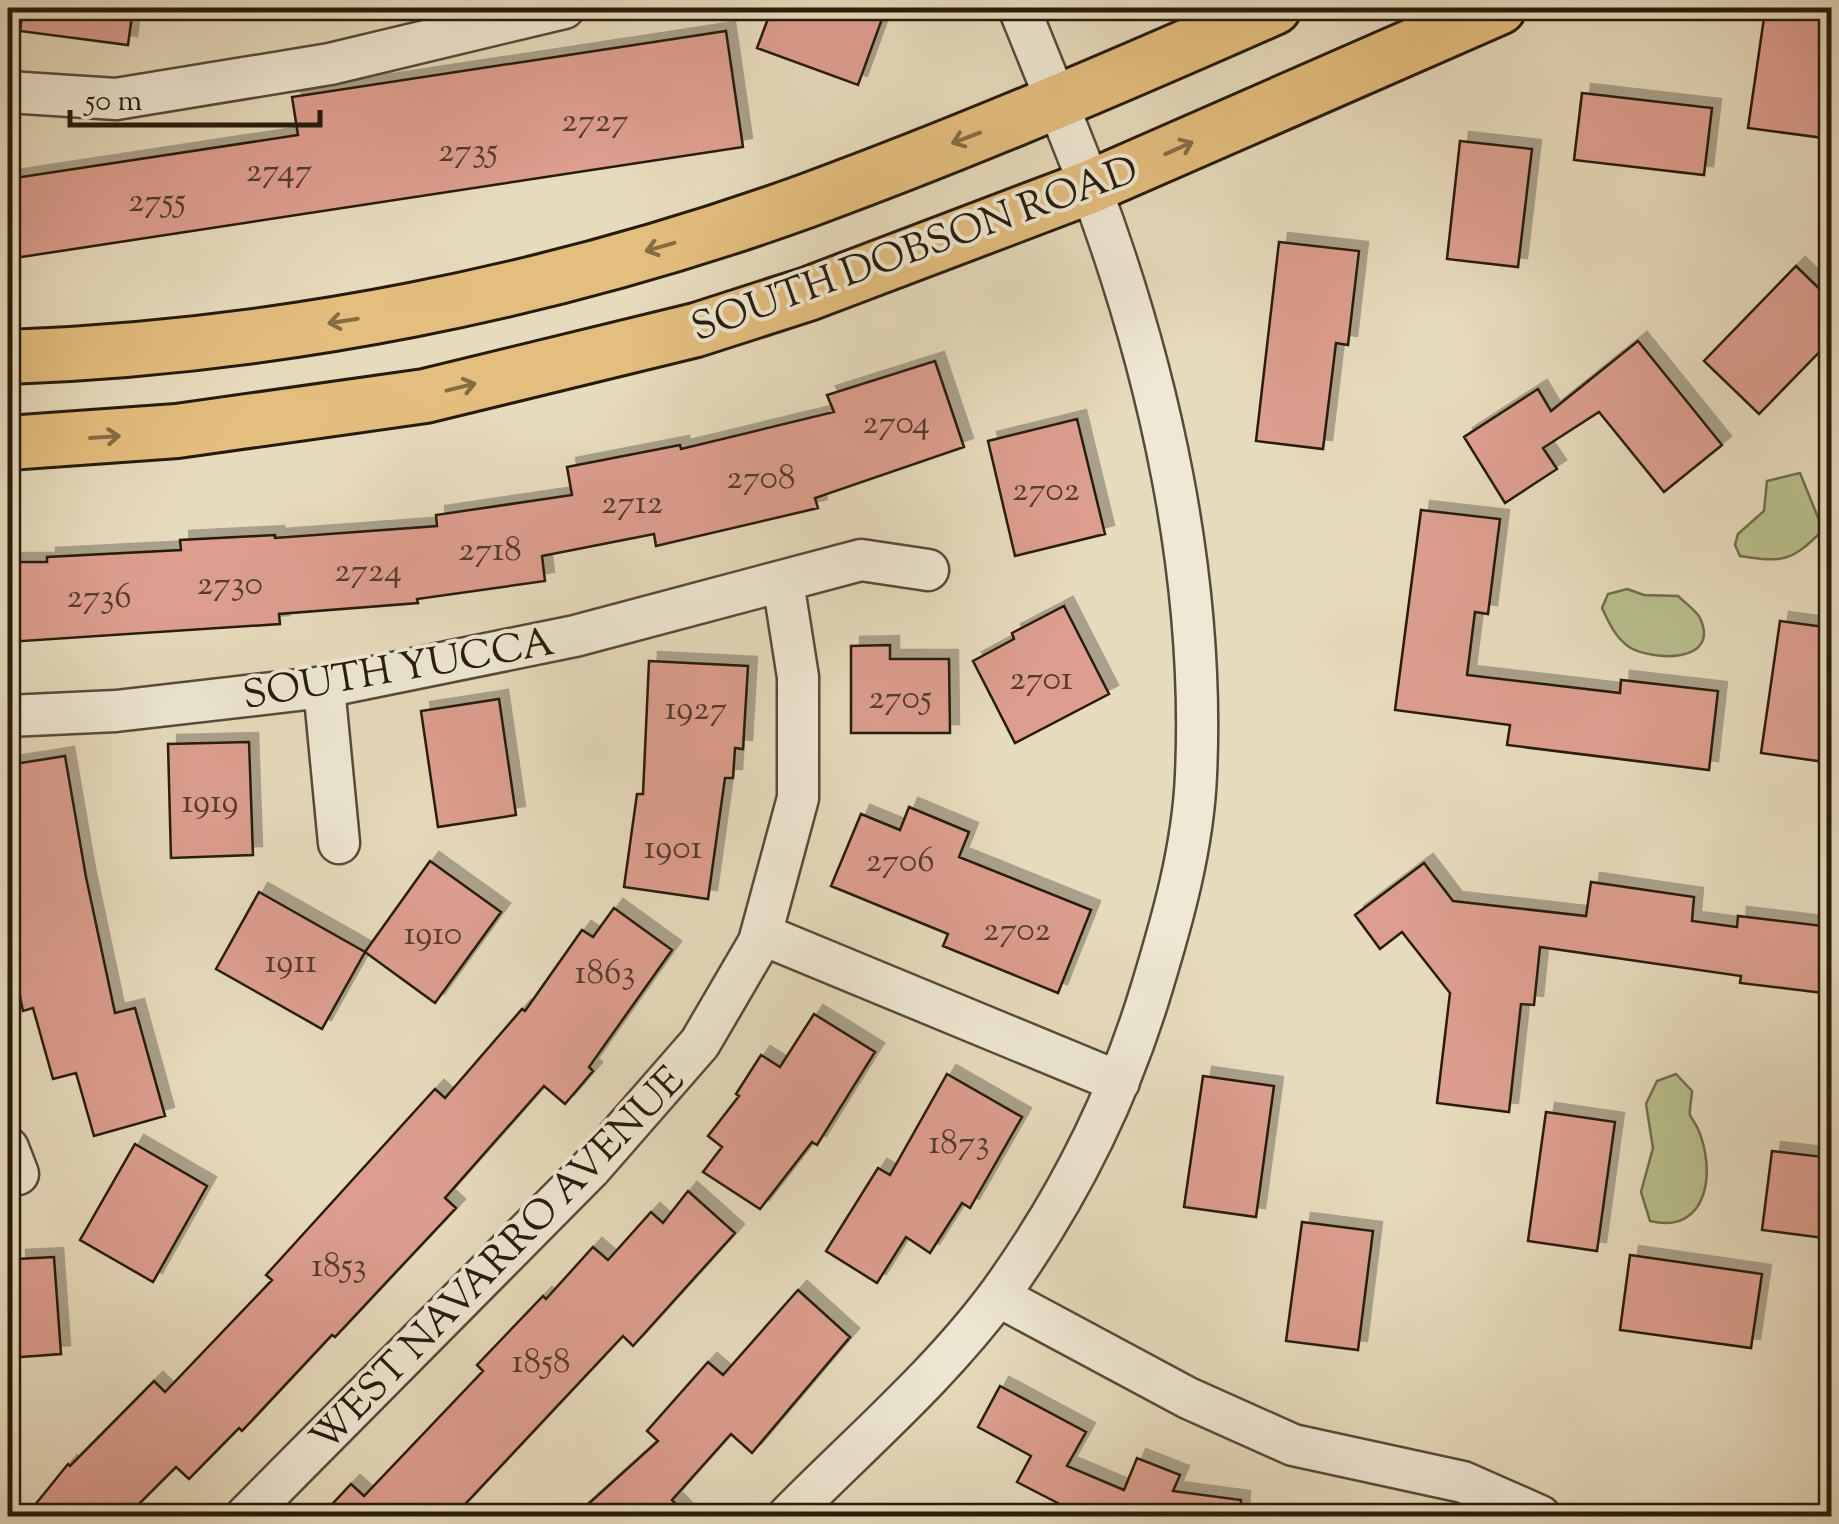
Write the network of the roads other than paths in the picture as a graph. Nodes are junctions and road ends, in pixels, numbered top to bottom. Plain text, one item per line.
1 (564, 8) edge
2 (1020, 8) edge
3 (1274, 8) edge
4 (1499, 8) edge
5 (8, 92) edge
6 (1056, 103) junction
7 (1090, 187) junction
8 (8, 356) edge
9 (8, 442) edge
10 (928, 570) dead end
11 (783, 582) junction
12 (324, 687) junction
13 (8, 716) edge
14 (338, 842) dead end
15 (761, 934) junction
16 (1119, 1082) junction
17 (998, 1296) junction
18 (246, 1516) edge
19 (788, 1516) edge
20 (1540, 1516) edge

1 - 5 street
2 - 6 street
3 - 6 main road, SOUTH DOBSON ROAD
7 -> 4 main road, SOUTH DOBSON ROAD
6 - 7 street
6 -> 8 main road, SOUTH DOBSON ROAD
9 -> 7 main road, SOUTH DOBSON ROAD
7 - 16 street
10 - 11 street, SOUTH YUCCA
11 - 12 street, SOUTH YUCCA
11 - 15 street, WEST NAVARRO AVENUE
12 - 13 street, SOUTH YUCCA
12 - 14 street
15 - 16 street
15 - 18 street, WEST NAVARRO AVENUE
16 - 17 street
17 - 19 street
17 - 20 street

